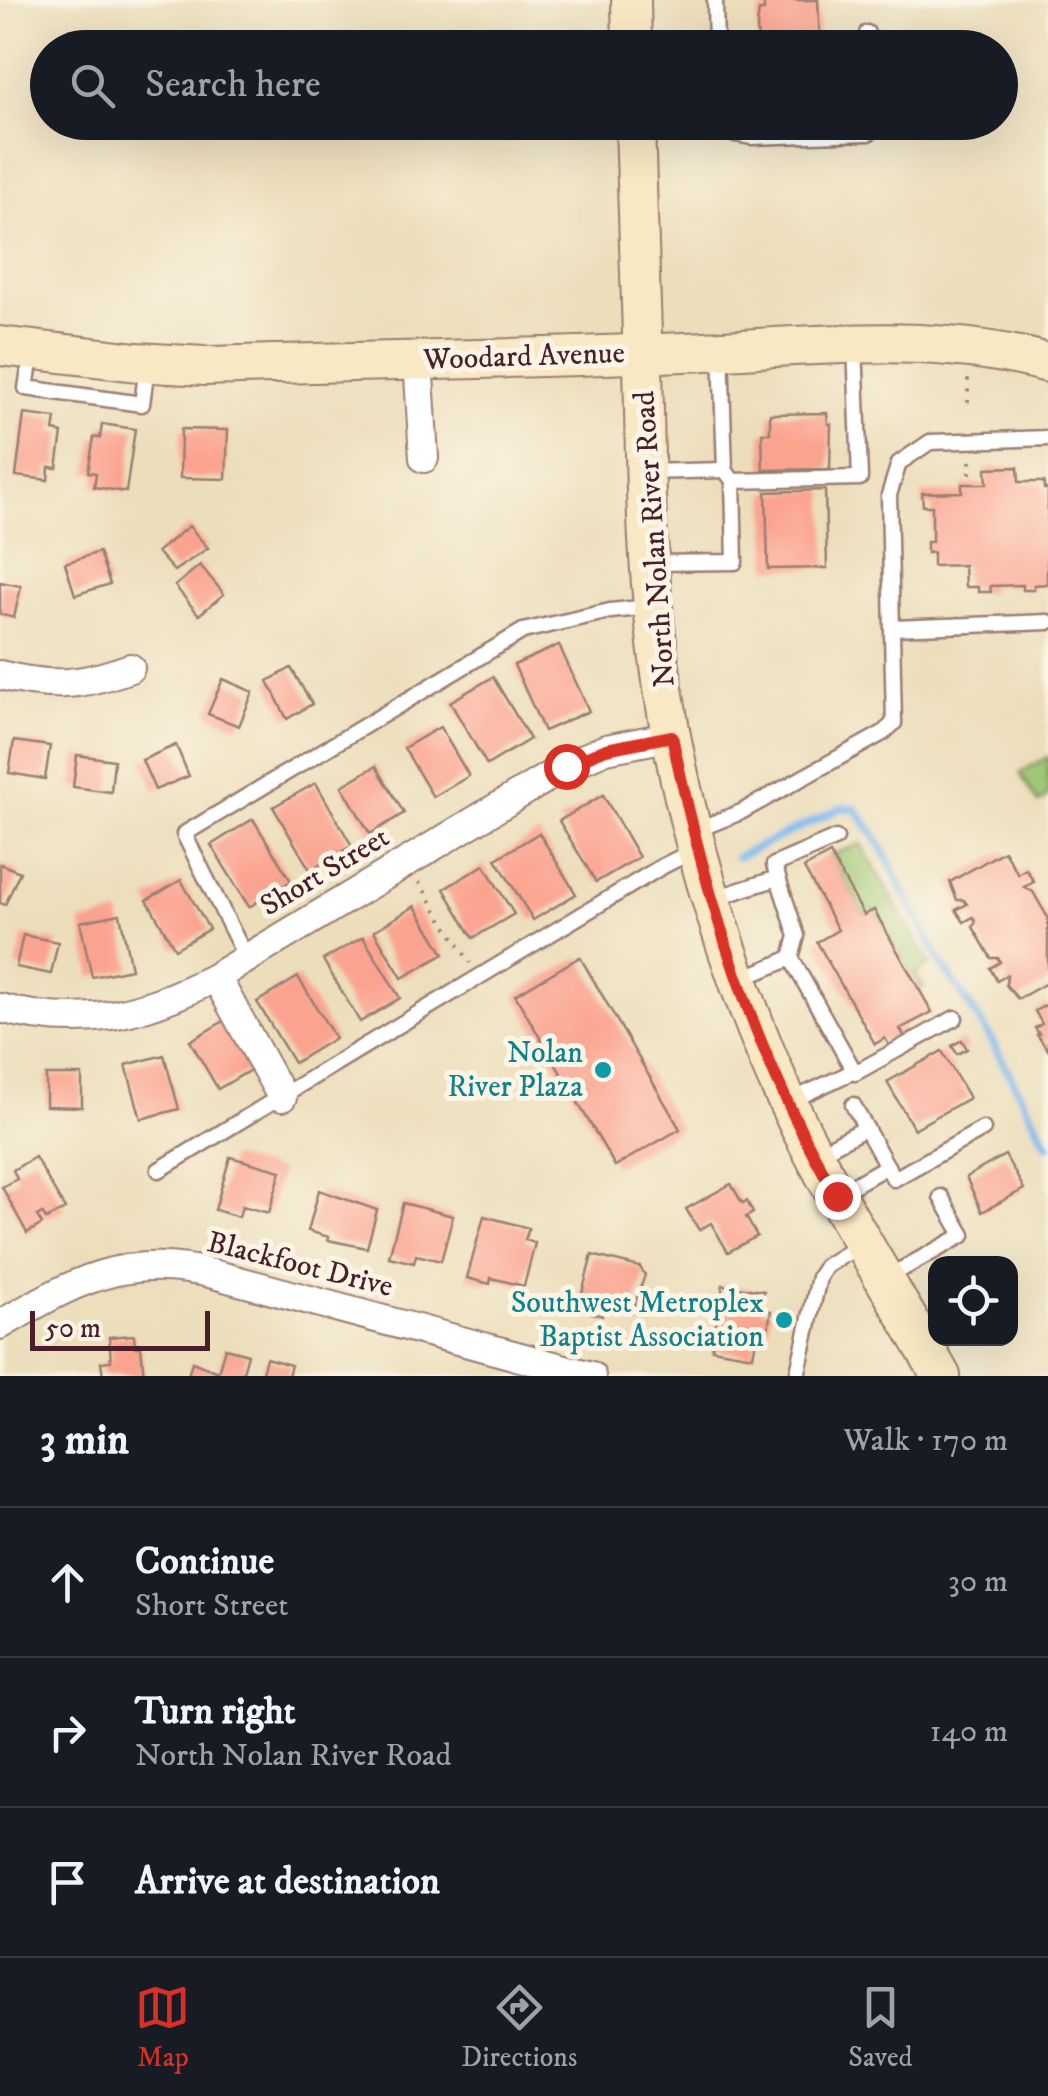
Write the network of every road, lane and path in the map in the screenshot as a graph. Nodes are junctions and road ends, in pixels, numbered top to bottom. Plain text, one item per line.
1 (631, 0) edge
2 (714, 0) edge
3 (632, 30) edge
4 (715, 30) edge
5 (635, 140) edge
6 (855, 343) junction
7 (16, 348) edge
8 (721, 350) junction
9 (642, 354) junction
10 (418, 360) junction
11 (1048, 363) edge
12 (968, 379) dead end
13 (968, 406) dead end
14 (1048, 438) edge
15 (424, 458) dead end
16 (645, 472) junction
17 (729, 476) junction
18 (650, 564) junction
19 (653, 607) junction
20 (1048, 622) edge
21 (893, 628) junction
22 (130, 668) dead end
23 (0, 676) edge
24 (672, 736) junction
25 (836, 838) dead end
26 (695, 840) junction
27 (406, 860) junction
28 (778, 878) junction
29 (712, 899) junction
30 (246, 958) junction
31 (791, 958) junction
32 (216, 977) junction
33 (480, 978) junction
34 (739, 980) junction
35 (0, 1008) edge
36 (955, 1018) dead end
37 (854, 1070) junction
38 (282, 1097) junction
39 (788, 1102) junction
40 (853, 1105) dead end
41 (866, 1128) junction
42 (983, 1130) dead end
43 (815, 1155) junction
44 (887, 1166) junction
45 (159, 1170) dead end
46 (837, 1196) junction
47 (941, 1197) dead end
48 (865, 1242) junction
49 (885, 1278) junction
50 (0, 1325) edge
51 (591, 1376) edge
52 (797, 1376) edge
53 (941, 1376) edge

1 - 3 main road
2 - 4 lane
5 - 9 main road, North Nolan River Road
6 - 8 main road, Woodard Avenue
6 - 11 main road, Woodard Avenue
6 - 17 lane
7 - 10 main road, Woodard Avenue
8 - 9 main road, Woodard Avenue
8 - 17 lane
9 - 10 main road, Woodard Avenue
9 - 16 main road, North Nolan River Road
10 - 15 street
12 - 13 path
14 - 21 lane
16 - 17 lane
16 - 18 main road, North Nolan River Road
17 - 18 lane
18 - 19 main road, North Nolan River Road
19 - 24 main road, North Nolan River Road
19 - 30 lane
20 - 21 lane
21 - 26 lane
22 - 23 street
24 - 26 main road, North Nolan River Road
24 - 27 street, Short Street
25 - 28 lane
26 - 29 main road, North Nolan River Road
26 - 33 lane
27 - 30 street, Short Street
27 - 33 path
28 - 29 lane
28 - 31 lane
29 - 34 main road, North Nolan River Road
30 - 32 street, Short Street
31 - 34 lane
31 - 37 lane
32 - 35 street, Short Street
32 - 38 street
33 - 38 lane
34 - 39 main road, North Nolan River Road
36 - 37 lane
37 - 39 lane
38 - 45 lane
39 - 43 main road, North Nolan River Road
40 - 41 lane
41 - 43 lane
41 - 44 lane
42 - 44 lane
43 - 46 main road, North Nolan River Road
44 - 46 lane
46 - 48 main road, North Nolan River Road
47 - 49 lane
48 - 49 main road, North Nolan River Road
48 - 52 lane
49 - 53 main road, North Nolan River Road
50 - 51 street, Blackfoot Drive

